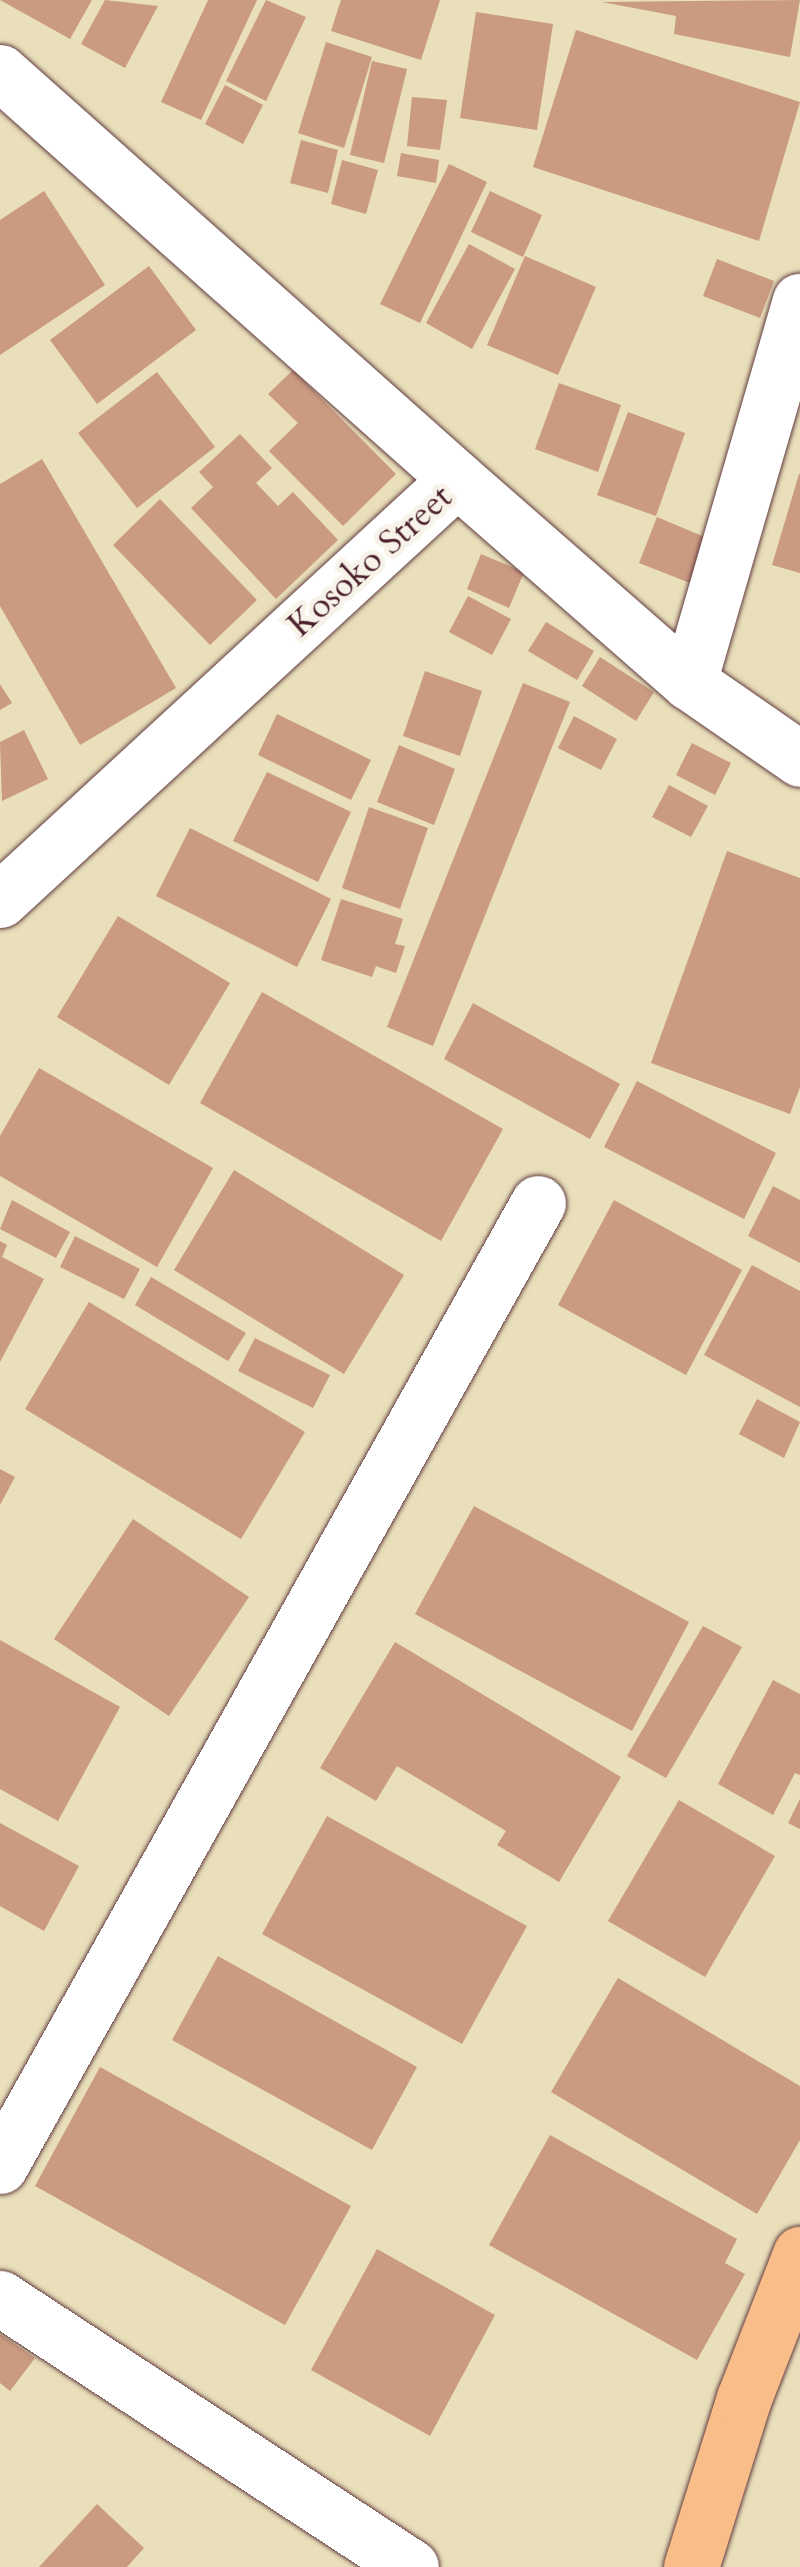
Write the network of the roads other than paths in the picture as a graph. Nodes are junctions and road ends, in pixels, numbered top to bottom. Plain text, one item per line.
1 (0, 72) edge
2 (800, 301) edge
3 (458, 479) junction
4 (690, 682) junction
5 (800, 759) edge
6 (0, 900) edge
7 (538, 1203) dead end
8 (0, 2166) edge
9 (800, 2254) edge
10 (0, 2298) edge
11 (411, 2567) edge
12 (691, 2567) edge

1 - 3 street
2 - 4 street
3 - 4 street, Kosoko Street
3 - 6 street, Kosoko Street
4 - 5 street, Kosoko Street
7 - 8 street
9 - 12 main road
10 - 11 street

